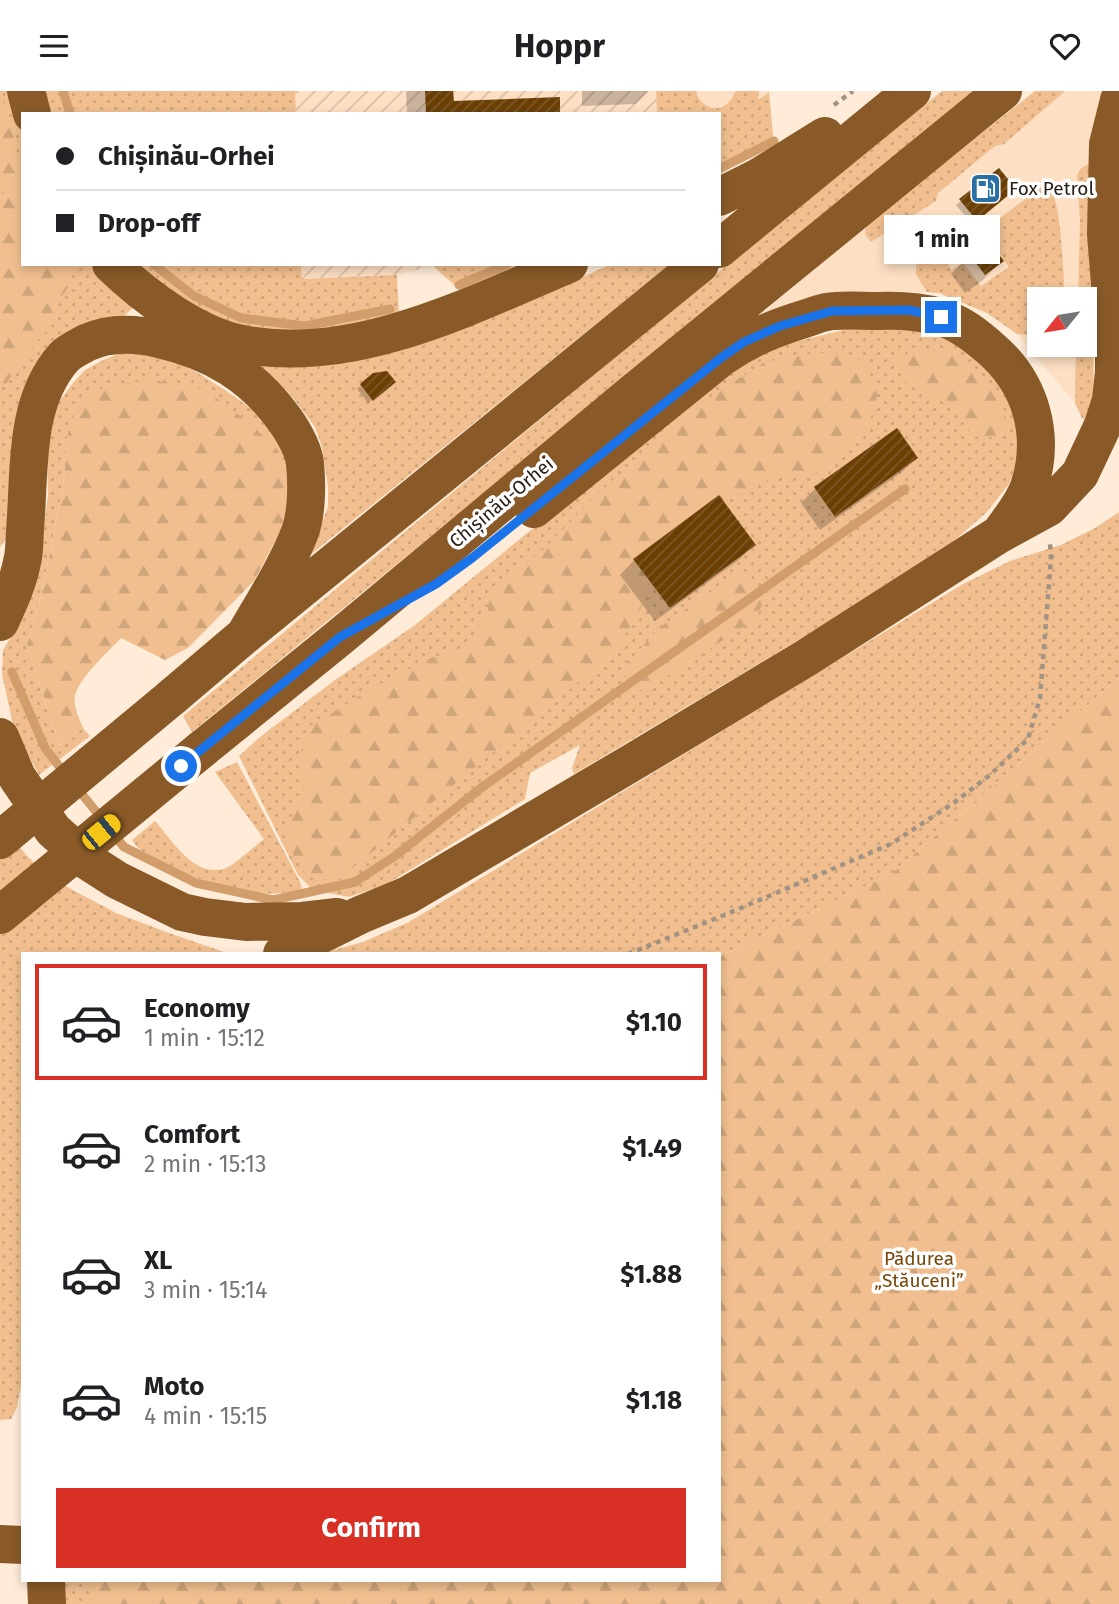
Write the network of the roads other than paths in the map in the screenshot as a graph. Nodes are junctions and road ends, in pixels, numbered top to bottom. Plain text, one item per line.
1 (26, 91) edge
2 (898, 91) edge
3 (912, 91) edge
4 (1003, 91) edge
5 (1119, 100) edge
6 (31, 112) edge
7 (721, 196) edge
8 (721, 247) edge
9 (113, 266) edge
10 (564, 266) edge
11 (698, 266) edge
12 (998, 535) junction
13 (0, 622) edge
14 (245, 635) junction
15 (340, 637) junction
16 (0, 737) edge
17 (0, 840) edge
18 (0, 915) edge
19 (360, 915) junction
20 (286, 952) edge
21 (0, 1543) edge
22 (21, 1545) edge
23 (46, 1582) edge
24 (47, 1604) edge

1 - 6 highway
2 - 7 highway
3 - 8 highway
4 - 15 highway, Chișinău-Orhei
5 - 12 highway
9 - 10 highway
11 - 14 highway
12 - 15 highway
12 - 19 highway
13 - 14 highway
14 - 17 highway, bridge
15 - 18 highway, Chișinău-Orhei, bridge
16 - 19 highway
19 - 20 highway
21 - 22 highway
23 - 24 highway

